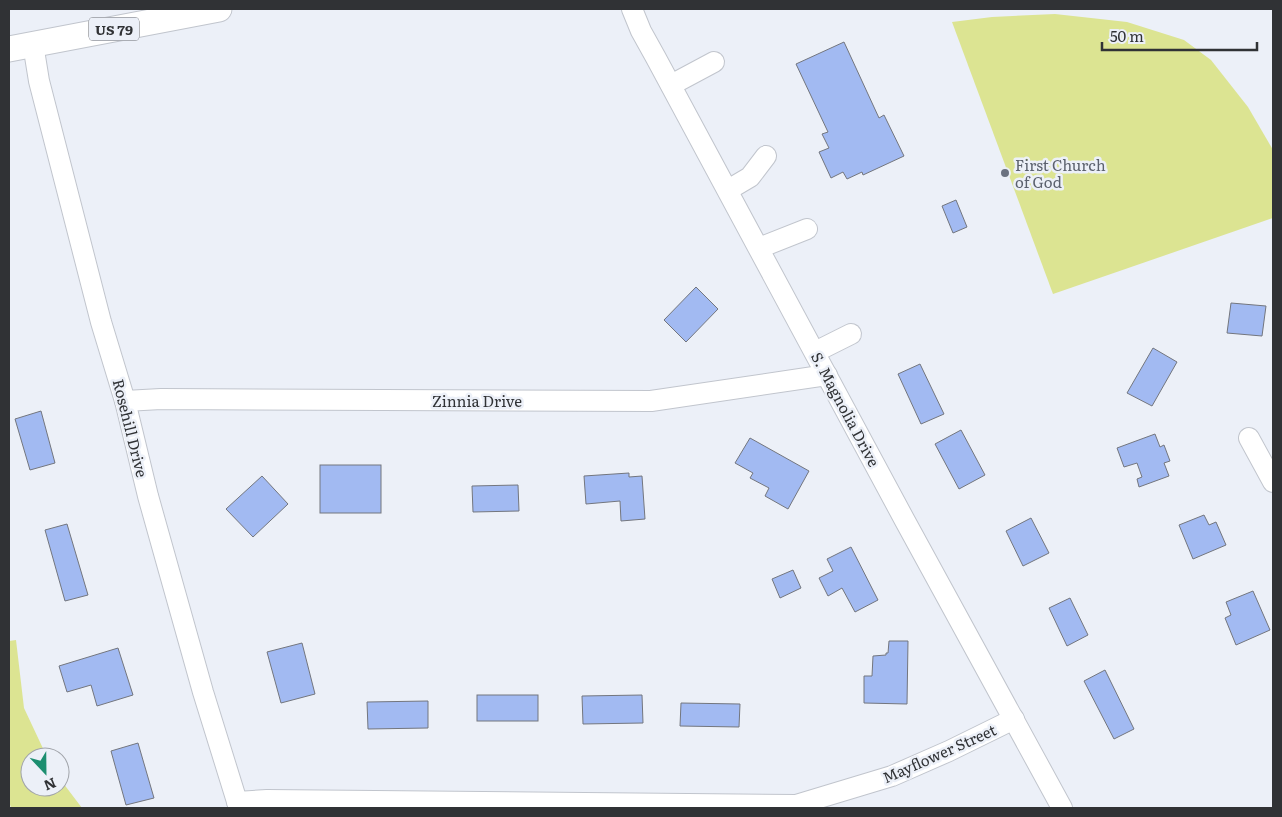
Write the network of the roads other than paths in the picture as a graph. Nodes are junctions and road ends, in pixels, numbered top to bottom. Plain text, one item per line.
1 (632, 9) edge
2 (207, 10) edge
3 (33, 44) junction
4 (9, 49) edge
5 (714, 62) dead end
6 (671, 85) junction
7 (766, 156) dead end
8 (728, 190) junction
9 (807, 229) dead end
10 (759, 248) junction
11 (851, 334) dead end
12 (815, 352) junction
13 (827, 375) junction
14 (125, 401) junction
15 (1249, 438) dead end
16 (1273, 482) edge
17 (1014, 718) junction
18 (238, 805) edge
19 (1062, 808) edge

1 - 6 street, S. Magnolia Drive
2 - 3 main road, US 79
3 - 4 main road, US 79
3 - 14 street, Rosehill Drive
5 - 6 street
6 - 8 street, S. Magnolia Drive
7 - 8 street
8 - 10 street, S. Magnolia Drive
9 - 10 street
10 - 12 street, S. Magnolia Drive
11 - 12 street
12 - 13 street, S. Magnolia Drive
13 - 14 street, Zinnia Drive
13 - 17 street, S. Magnolia Drive
14 - 18 street, Rosehill Drive
15 - 16 street
17 - 18 street, Mayflower Street
17 - 19 street, S. Magnolia Drive

